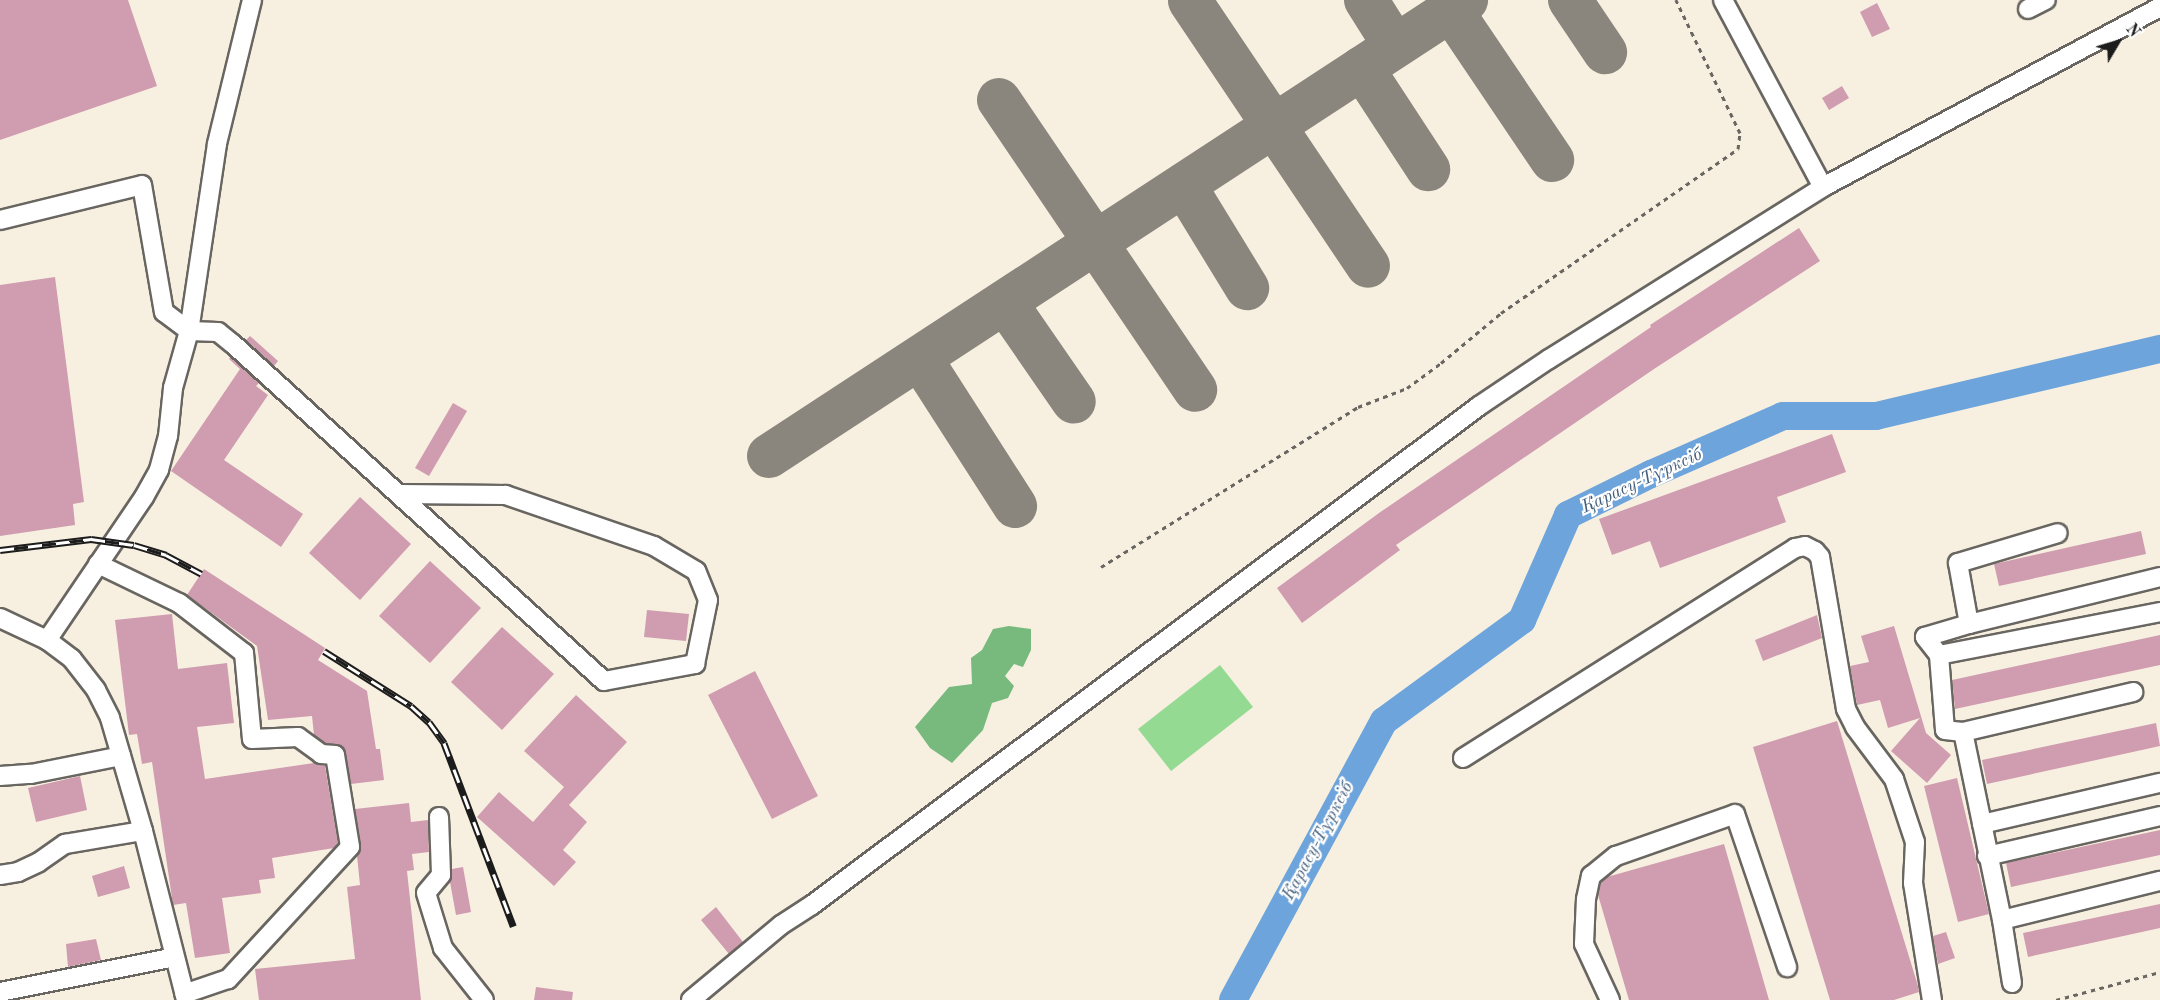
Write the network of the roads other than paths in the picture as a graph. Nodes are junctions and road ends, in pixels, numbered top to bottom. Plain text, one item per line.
1 (252, 0) edge
2 (1723, 0) edge
3 (2046, 0) edge
4 (2160, 7) edge
5 (2028, 9) dead end
6 (1823, 187) junction
7 (0, 220) edge
8 (189, 332) junction
9 (399, 494) junction
10 (2058, 533) dead end
11 (98, 564) junction
12 (2160, 577) edge
13 (2160, 612) edge
14 (0, 618) edge
15 (1969, 624) junction
16 (47, 640) junction
17 (1939, 655) junction
18 (2133, 692) dead end
19 (1963, 732) junction
20 (121, 756) junction
21 (1463, 758) dead end
22 (0, 776) edge
23 (2160, 783) edge
24 (2160, 816) edge
25 (439, 817) dead end
26 (1982, 824) junction
27 (143, 831) junction
28 (1987, 856) junction
29 (0, 875) edge
30 (2160, 881) edge
31 (2002, 920) junction
32 (175, 957) junction
33 (1787, 967) dead end
34 (2012, 983) dead end
35 (0, 992) edge
36 (185, 997) edge
37 (484, 1000) edge
38 (691, 1000) edge
39 (1610, 1000) edge
40 (1932, 1000) edge

1 - 8 street
2 - 6 street
3 - 5 street
4 - 6 street
6 - 38 street
7 - 8 street
8 - 9 street
8 - 11 street
9 - 9 street
10 - 15 street
11 - 16 street
11 - 36 street
12 - 15 street
13 - 17 street
14 - 16 street
15 - 17 street
16 - 20 street
17 - 19 street
18 - 19 street
19 - 26 street
20 - 22 street
20 - 27 street
21 - 40 street
23 - 26 street
24 - 28 street
25 - 37 street
26 - 28 street
27 - 29 street
27 - 32 street
28 - 31 street
30 - 31 street
31 - 34 street
32 - 35 street
32 - 36 street
33 - 39 street

